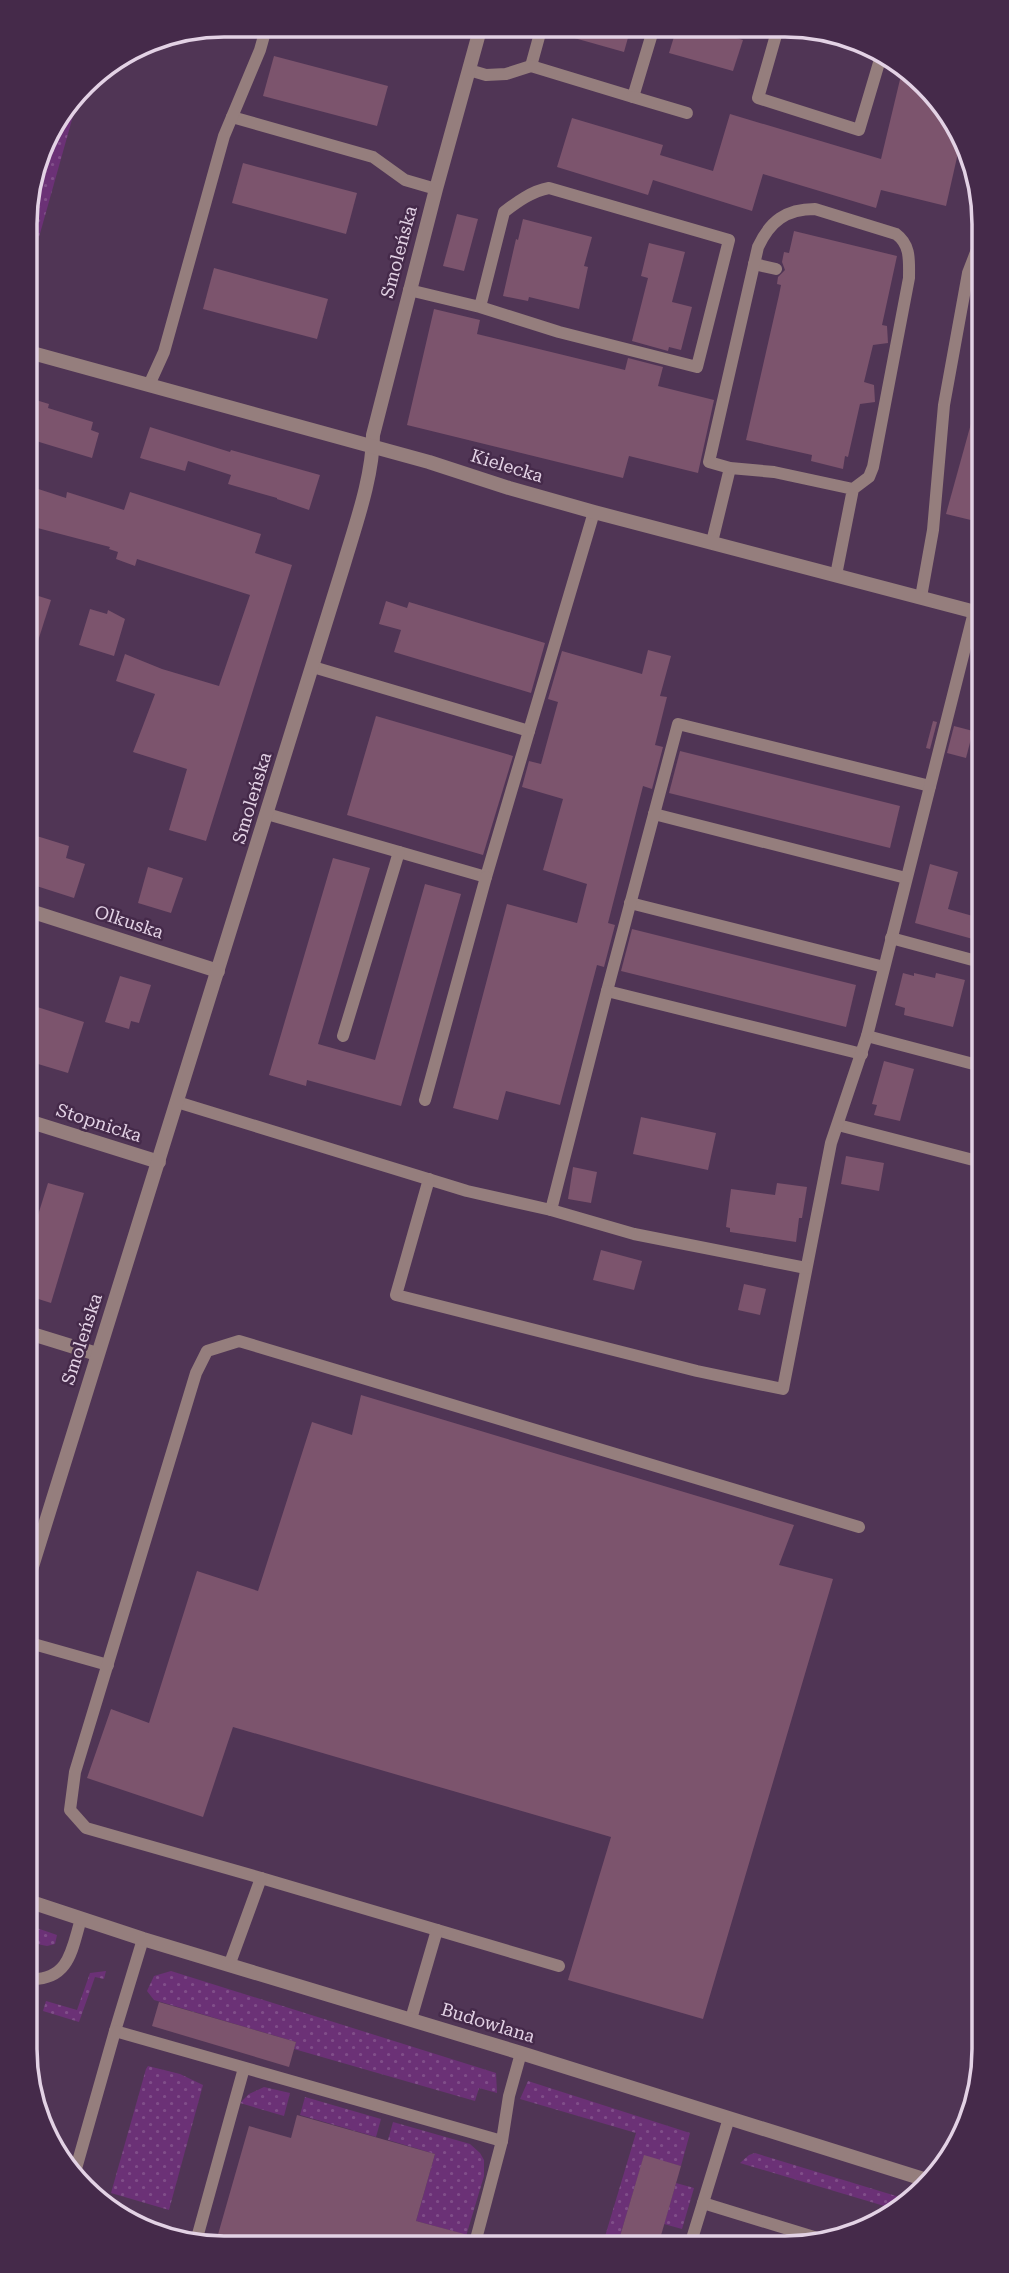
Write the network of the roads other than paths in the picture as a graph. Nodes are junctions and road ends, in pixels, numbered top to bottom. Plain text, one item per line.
1 (264, 37) edge
2 (478, 37) edge
3 (539, 37) edge
4 (651, 37) edge
5 (775, 37) edge
6 (879, 62) edge
7 (531, 66) junction
8 (469, 70) junction
9 (634, 97) junction
10 (687, 113) dead end
11 (232, 117) junction
12 (436, 189) junction
13 (972, 263) edge
14 (754, 264) junction
15 (776, 269) dead end
16 (409, 290) junction
17 (480, 307) junction
18 (37, 354) edge
19 (149, 385) junction
20 (373, 447) junction
21 (730, 468) junction
22 (853, 489) junction
23 (594, 512) junction
24 (712, 542) junction
25 (836, 575) junction
26 (921, 597) junction
27 (972, 611) edge
28 (972, 631) edge
29 (313, 667) junction
30 (528, 731) junction
31 (930, 786) junction
32 (267, 814) junction
33 (654, 814) junction
34 (399, 852) junction
35 (486, 877) junction
36 (906, 878) junction
37 (630, 903) junction
38 (37, 913) edge
39 (891, 938) junction
40 (972, 960) edge
41 (884, 967) junction
42 (218, 971) junction
43 (607, 991) junction
44 (343, 1037) dead end
45 (867, 1037) junction
46 (862, 1054) junction
47 (972, 1064) edge
48 (425, 1100) dead end
49 (177, 1102) junction
50 (37, 1124) edge
51 (838, 1125) junction
52 (972, 1160) edge
53 (159, 1162) junction
54 (429, 1179) junction
55 (551, 1210) junction
56 (806, 1268) junction
57 (37, 1335) edge
58 (97, 1354) junction
59 (859, 1527) dead end
60 (37, 1550) edge
61 (37, 1645) edge
62 (107, 1665) junction
63 (261, 1878) junction
64 (37, 1904) edge
65 (80, 1919) junction
66 (437, 1930) junction
67 (143, 1939) junction
68 (230, 1964) junction
69 (559, 1965) dead end
70 (37, 1978) edge
71 (411, 2019) junction
72 (115, 2031) junction
73 (521, 2053) junction
74 (244, 2068) junction
75 (729, 2118) junction
76 (502, 2141) junction
77 (77, 2165) edge
78 (921, 2178) edge
79 (703, 2203) junction
80 (198, 2235) edge
81 (808, 2235) edge
82 (477, 2236) edge
83 (693, 2236) edge

1 - 11 lane
2 - 8 street, Smoleńska
3 - 7 lane
4 - 9 lane
5 - 6 lane
7 - 8 lane
7 - 9 lane
8 - 12 street, Smoleńska
9 - 10 lane
11 - 12 lane
11 - 19 lane
12 - 16 street, Smoleńska
13 - 26 lane
14 - 15 lane
14 - 21 lane
14 - 22 lane
16 - 17 lane
16 - 20 street, Smoleńska
17 - 17 lane
18 - 19 street, Kielecka
19 - 20 street, Kielecka
20 - 23 street, Kielecka
20 - 29 street, Smoleńska
21 - 22 lane
21 - 24 lane
22 - 25 lane
23 - 24 street, Kielecka
23 - 30 lane
24 - 25 street, Kielecka
25 - 26 street, Kielecka
26 - 27 street, Kielecka
28 - 31 lane
29 - 30 lane
29 - 32 street, Smoleńska
30 - 35 lane
31 - 33 lane
31 - 36 lane
32 - 34 lane
32 - 42 street, Smoleńska
33 - 36 lane
33 - 37 lane
34 - 35 lane
34 - 44 lane
35 - 48 lane
36 - 39 lane
37 - 41 lane
37 - 43 lane
38 - 42 street, Olkuska
39 - 40 lane
39 - 41 lane
41 - 45 lane
42 - 49 street, Smoleńska
43 - 46 lane
43 - 55 lane
45 - 46 lane
45 - 47 lane
46 - 51 lane
49 - 53 street, Smoleńska
49 - 54 lane
50 - 53 street, Stopnicka
51 - 52 lane
51 - 56 lane
53 - 58 street, Smoleńska
54 - 55 lane
54 - 56 lane
55 - 56 lane
57 - 58 street
58 - 60 street, Smoleńska
59 - 62 lane
61 - 62 lane
62 - 63 lane
63 - 66 lane
63 - 68 lane
64 - 65 street, Budowlana
65 - 67 street, Budowlana
65 - 70 lane
66 - 69 lane
66 - 71 lane
67 - 68 street, Budowlana
67 - 72 lane
68 - 71 street, Budowlana
71 - 73 street, Budowlana
72 - 74 lane
72 - 77 lane
73 - 75 street, Budowlana
73 - 76 lane
74 - 76 lane
74 - 80 lane
75 - 78 street, Budowlana
75 - 79 lane
76 - 82 lane
79 - 81 lane
79 - 83 lane

